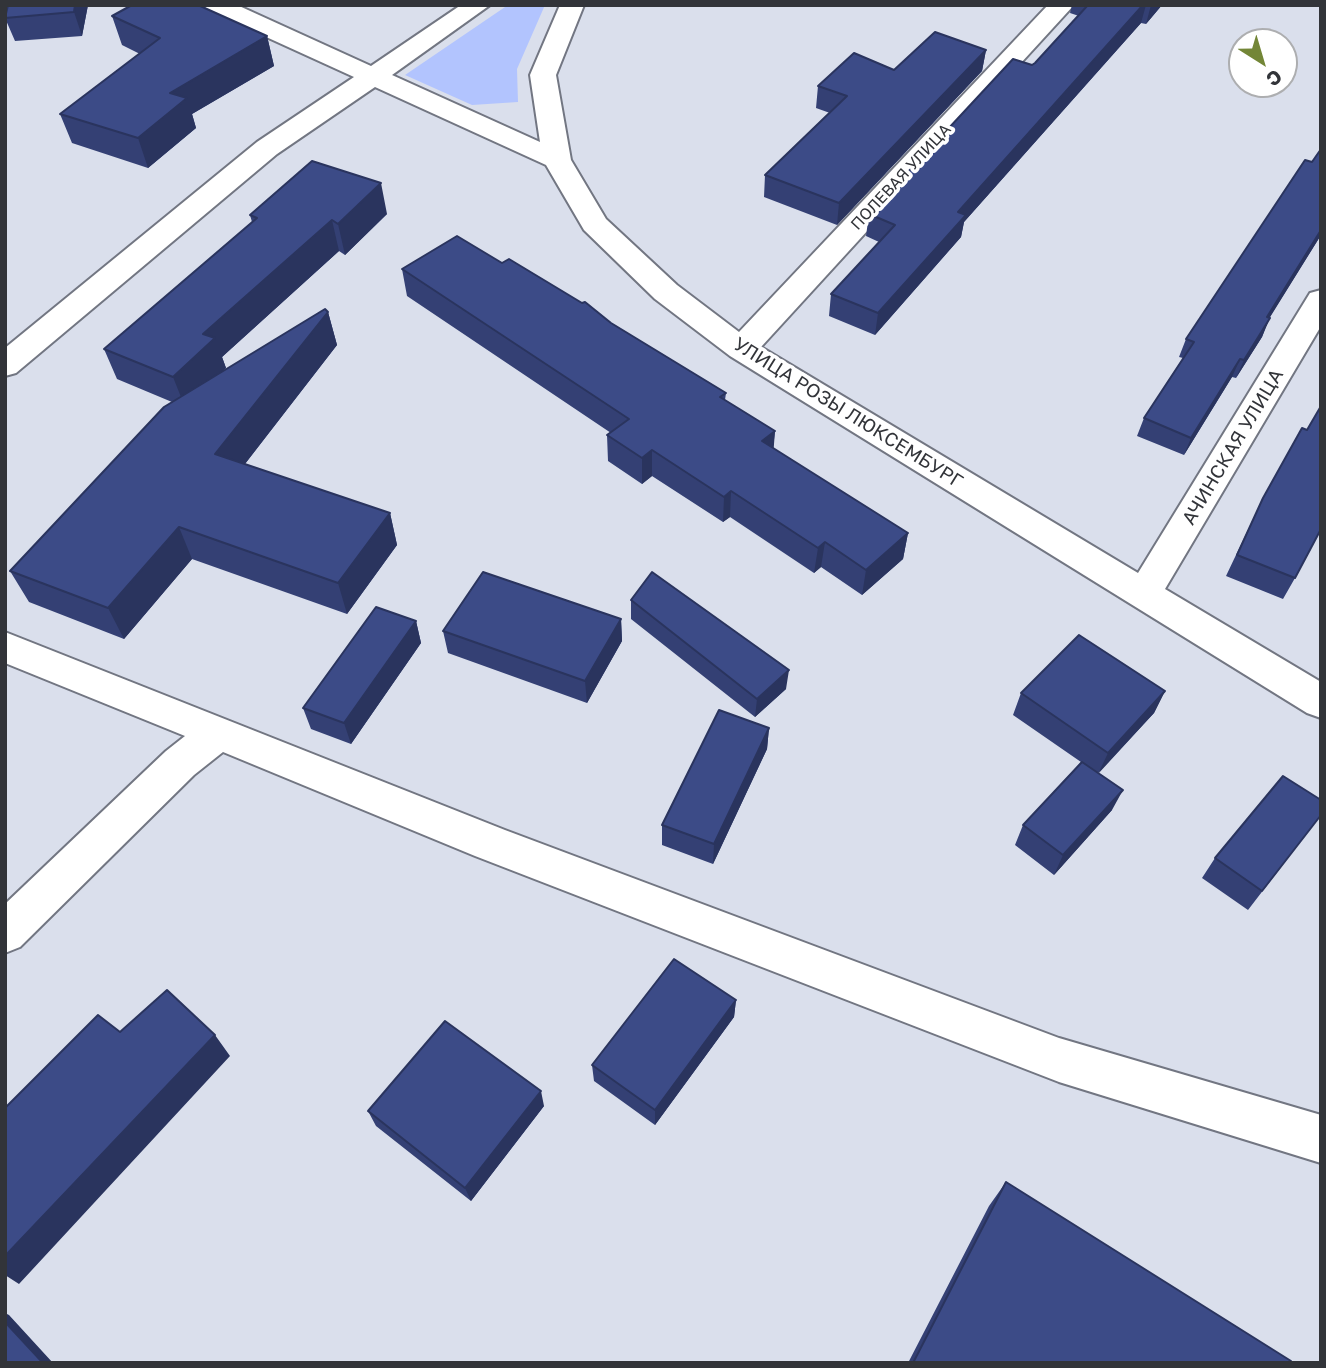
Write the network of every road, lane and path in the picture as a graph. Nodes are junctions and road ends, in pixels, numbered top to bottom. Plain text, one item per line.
1 (216, 5) edge
2 (478, 5) edge
3 (572, 5) edge
4 (1062, 5) edge
5 (370, 77) junction
6 (557, 160) junction
7 (1321, 300) edge
8 (741, 349) junction
9 (5, 365) edge
10 (1144, 593) junction
11 (5, 647) edge
12 (1321, 702) edge
13 (219, 733) junction
14 (5, 933) edge
15 (1321, 1139) edge

1 - 5 street
2 - 5 street
3 - 6 street, УЛИЦА РОЗЫ ЛЮКСЕМБУРГ
4 - 8 street, ПОЛЕВАЯ УЛИЦА
5 - 6 street
5 - 9 street
6 - 8 street, УЛИЦА РОЗЫ ЛЮКСЕМБУРГ
7 - 10 street, АЧИНСКАЯ УЛИЦА
8 - 10 street, УЛИЦА РОЗЫ ЛЮКСЕМБУРГ
10 - 12 street, УЛИЦА РОЗЫ ЛЮКСЕМБУРГ
11 - 13 street
13 - 14 street
13 - 15 street

